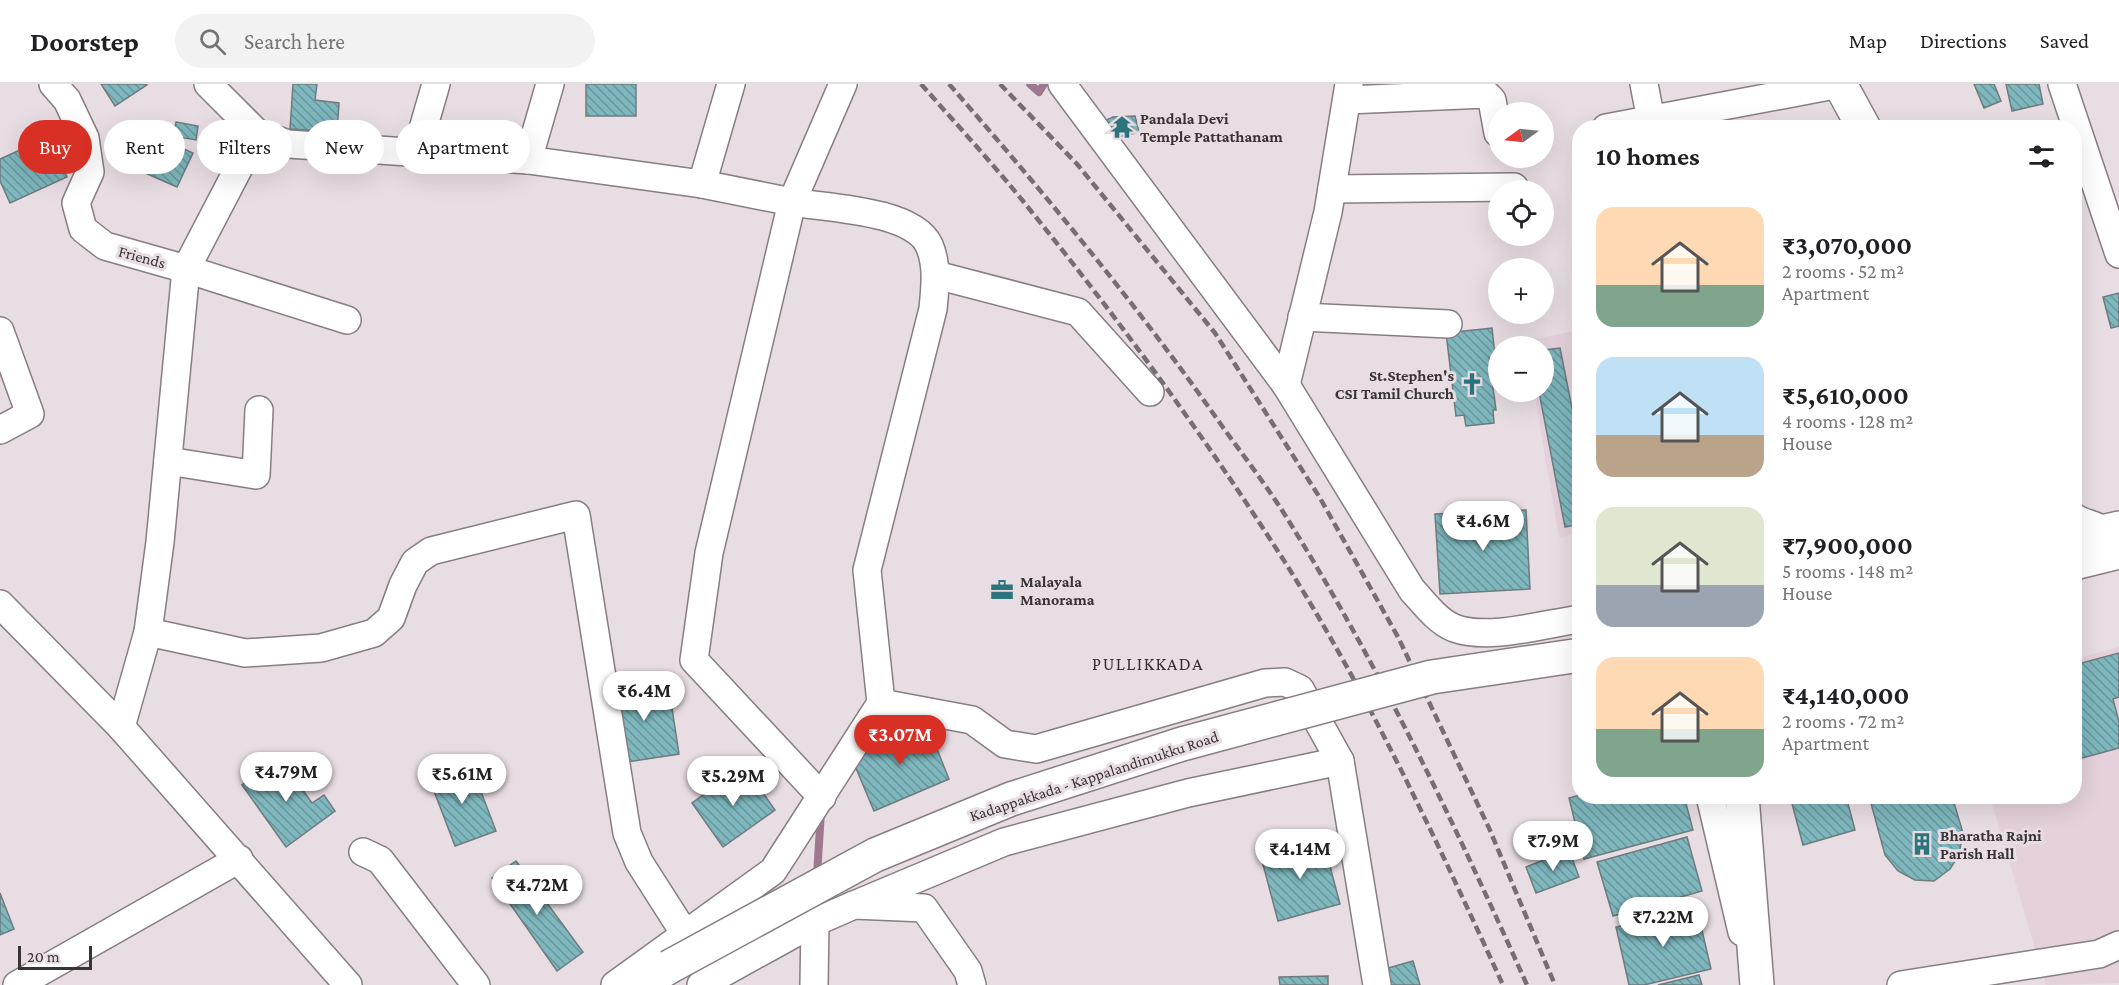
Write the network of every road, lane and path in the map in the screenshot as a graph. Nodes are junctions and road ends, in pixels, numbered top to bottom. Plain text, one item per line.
1 (53, 84) edge
2 (208, 84) edge
3 (436, 84) edge
4 (550, 84) edge
5 (731, 84) edge
6 (843, 84) edge
7 (1062, 84) edge
8 (1644, 84) edge
9 (1840, 84) edge
10 (2062, 84) edge
11 (1348, 92) edge
12 (1492, 102) edge
13 (244, 120) edge
14 (426, 120) edge
15 (1651, 120) joint
16 (1860, 120) edge
17 (2074, 120) edge
18 (292, 144) edge
19 (2082, 144) edge
20 (396, 152) edge
21 (530, 153) edge
22 (530, 160) edge
23 (236, 174) edge
24 (702, 184) junction
25 (1488, 187) edge
26 (1332, 189) junction
27 (792, 202) junction
28 (2119, 254) edge
29 (186, 269) junction
30 (936, 275) junction
31 (1302, 317) junction
32 (347, 320) dead end
33 (1448, 324) dead end
34 (0, 331) edge
35 (1286, 385) junction
36 (1150, 392) dead end
37 (259, 410) dead end
38 (0, 430) edge
39 (168, 461) junction
40 (2082, 522) edge
41 (2104, 537) edge
42 (2082, 556) edge
43 (0, 604) edge
44 (1572, 620) edge
45 (148, 632) junction
46 (1572, 657) edge
47 (881, 703) junction
48 (122, 727) junction
49 (1340, 761) junction
50 (822, 797) junction
51 (1712, 804) edge
52 (1742, 804) edge
53 (363, 852) dead end
54 (238, 859) junction
55 (854, 905) junction
56 (815, 922) junction
57 (685, 934) junction
58 (2119, 945) edge
59 (17, 985) edge
60 (348, 985) edge
61 (476, 985) edge
62 (615, 985) edge
63 (640, 985) edge
64 (701, 985) edge
65 (814, 985) edge
66 (972, 985) edge
67 (1377, 985) edge
68 (1757, 985) edge
69 (1901, 985) edge

1 - 29 street, Friends
2 - 13 street
3 - 14 street
4 - 21 street
5 - 24 street
6 - 27 street
7 - 35 street
8 - 15 street
9 - 15 street
9 - 16 main road
10 - 17 street
11 - 12 street
11 - 26 street
18 - 20 street
19 - 28 street
22 - 24 street
23 - 29 street
24 - 27 street
25 - 26 street
26 - 31 street
27 - 30 street
27 - 50 street
29 - 32 street, Friends
29 - 39 street
30 - 36 street
30 - 47 street
31 - 33 street
31 - 35 street
34 - 38 street
35 - 44 street
37 - 39 street
39 - 45 street
40 - 41 street
41 - 42 main road
43 - 48 street
45 - 48 street
45 - 57 street
46 - 63 main road, Kadappakkada - Kappalandimukku Road, bridge
47 - 49 street
47 - 50 street
48 - 54 street
49 - 55 street
49 - 67 street
50 - 57 street
51 - 68 street
52 - 68 main road
53 - 61 street
54 - 59 street
54 - 60 street
55 - 56 street
55 - 66 street
56 - 64 street
56 - 65 street
57 - 62 street
58 - 69 street

